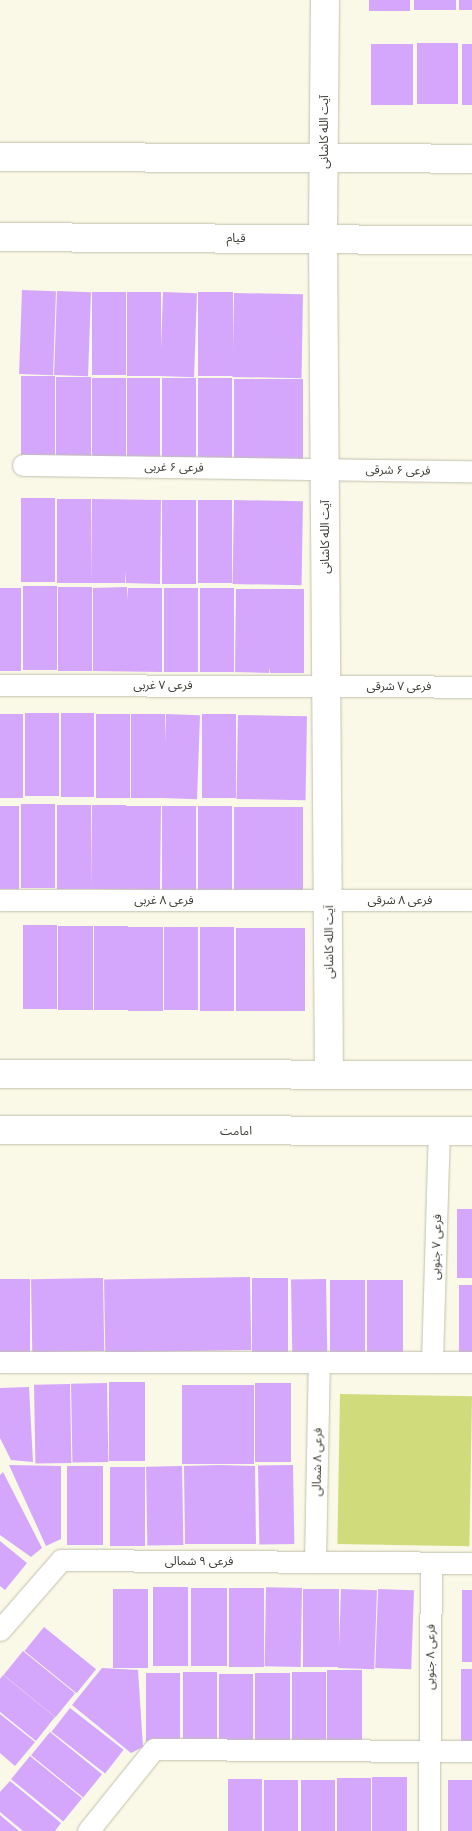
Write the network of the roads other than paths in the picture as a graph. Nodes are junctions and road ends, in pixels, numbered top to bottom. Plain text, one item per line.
1 (325, 0) edge
2 (0, 157) edge
3 (324, 158) junction
4 (472, 158) edge
5 (0, 237) edge
6 (323, 239) junction
7 (472, 240) edge
8 (24, 465) dead end
9 (325, 470) junction
10 (472, 471) edge
11 (0, 684) edge
12 (326, 686) junction
13 (472, 686) edge
14 (328, 899) junction
15 (0, 900) edge
16 (472, 900) edge
17 (0, 1074) edge
18 (329, 1074) junction
19 (472, 1075) edge
20 (0, 1130) edge
21 (439, 1131) junction
22 (472, 1131) edge
23 (0, 1362) edge
24 (319, 1362) junction
25 (432, 1362) junction
26 (472, 1362) edge
27 (315, 1562) junction
28 (430, 1563) junction
29 (472, 1563) edge
30 (0, 1630) edge
31 (429, 1751) junction
32 (472, 1751) edge
33 (88, 1831) edge
34 (429, 1831) edge

1 - 3 street, آیت الله کاشانی
2 - 3 street
3 - 4 street
3 - 6 street, آیت الله کاشانی
5 - 6 street, قیام
6 - 7 street, قیام
6 - 9 street, آیت الله کاشانی
8 - 9 street, فرعی ۶ غربی
9 - 10 street, فرعی ۶ شرقی
9 - 12 street, آیت الله کاشانی
11 - 12 street, فرعی ۷ غربی
12 - 13 street, فرعی ۷ شرقی
12 - 14 street, آیت الله کاشانی
14 - 15 street, فرعی ۸ غربی
14 - 16 street, فرعی ۸ شرقی
14 - 18 street, آیت الله کاشانی
17 - 18 street
18 - 19 street
20 - 21 street, امامت
21 - 22 street, امامت
21 - 25 street, فرعی ۷ جنوبی
23 - 24 street
24 - 25 street
24 - 27 street, فرعی ۸ شمالی
25 - 26 street
27 - 28 street, فرعی ۹ شمالی
27 - 30 street, فرعی ۹ شمالی
28 - 29 street
28 - 31 street, فرعی ۸ جنوبی
31 - 32 street
31 - 33 street
31 - 34 street, فرعی ۸ جنوبی

